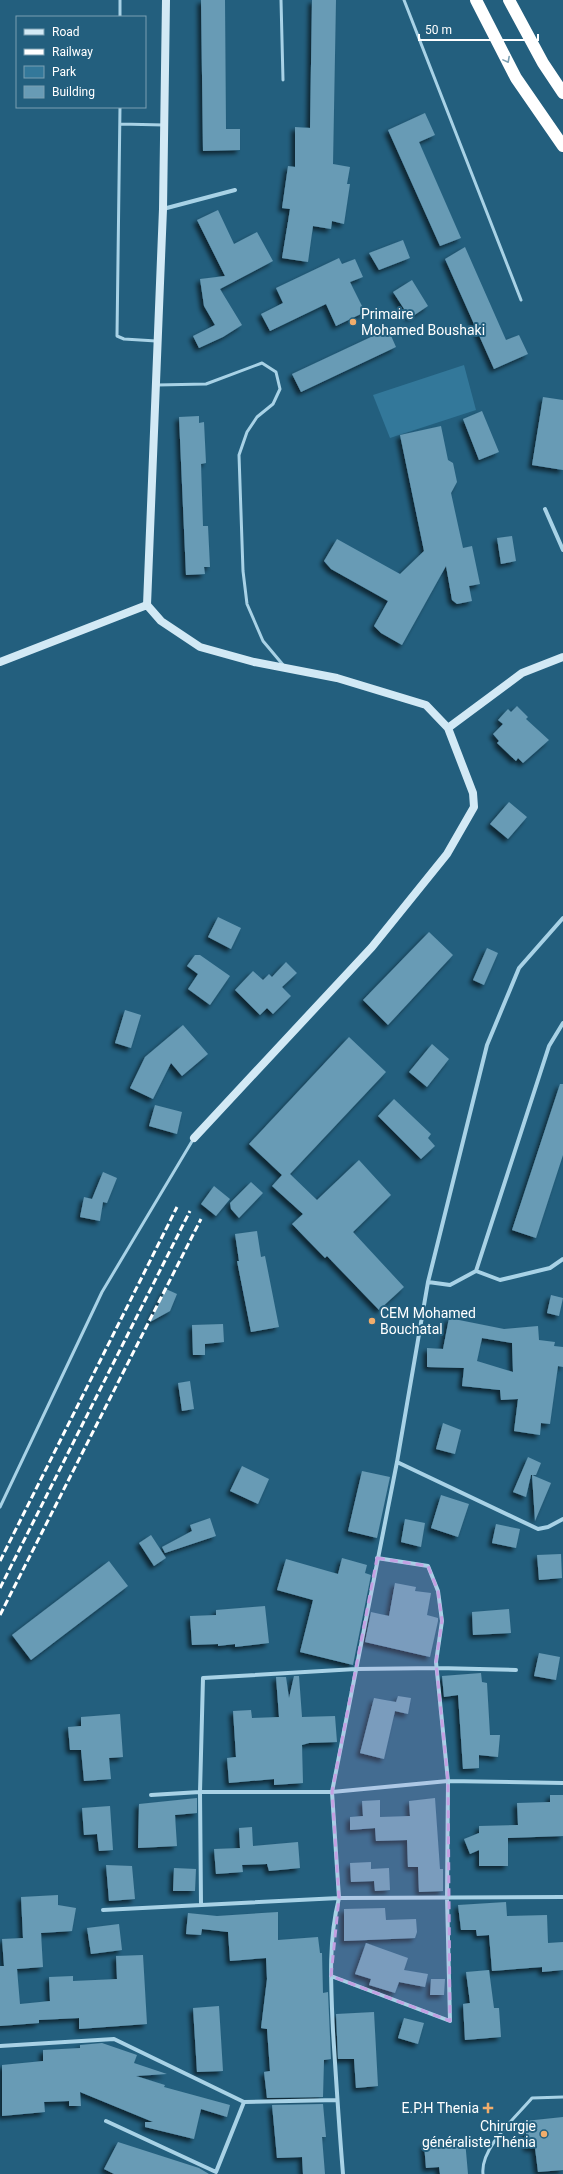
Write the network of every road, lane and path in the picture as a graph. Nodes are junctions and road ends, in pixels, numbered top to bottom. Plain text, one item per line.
1 (120, 0) edge
2 (166, 0) edge
3 (281, 0) edge
4 (404, 0) edge
5 (476, 0) edge
6 (509, 0) edge
7 (120, 16) edge
8 (283, 80) dead end
9 (563, 93) edge
10 (120, 108) edge
11 (120, 124) junction
12 (164, 126) junction
13 (563, 146) edge
14 (235, 190) dead end
15 (163, 209) junction
16 (521, 300) dead end
17 (158, 341) junction
18 (156, 385) junction
19 (545, 509) dead end
20 (563, 550) edge
21 (147, 605) junction
22 (563, 657) edge
23 (0, 662) edge
24 (285, 668) junction
25 (448, 728) junction
26 (563, 918) edge
27 (563, 1023) edge
28 (194, 1138) joint
29 (563, 1259) edge
30 (476, 1272) junction
31 (428, 1282) junction
32 (397, 1462) junction
33 (0, 1507) edge
34 (563, 1519) edge
35 (377, 1558) junction
36 (438, 1668) junction
37 (356, 1669) junction
38 (516, 1670) dead end
39 (448, 1781) junction
40 (563, 1783) edge
41 (200, 1792) junction
42 (332, 1792) junction
43 (151, 1795) dead end
44 (447, 1897) junction
45 (339, 1898) junction
46 (563, 1898) edge
47 (201, 1905) junction
48 (103, 1910) dead end
49 (331, 1976) junction
50 (0, 2046) edge
51 (563, 2097) edge
52 (337, 2100) junction
53 (244, 2102) junction
54 (106, 2121) dead end
55 (343, 2174) edge
56 (483, 2174) edge

1 - 7 lane
2 - 12 street
3 - 8 lane
4 - 16 lane
5 -> 13 highway
6 - 9 highway
10 - 11 lane
11 - 12 lane
11 - 17 lane
12 - 15 street
14 - 15 street
15 - 17 street
17 - 18 street
18 - 21 street
18 - 24 lane
19 - 20 street
21 - 23 street
21 - 24 street
22 - 25 street
24 - 25 street
25 - 28 street
26 - 31 street
27 - 30 street
28 - 33 lane
29 - 30 street
30 - 31 street
31 - 32 street
32 - 34 street
32 - 35 street
35 - 36 street
35 - 37 street
36 - 37 street
36 - 38 street
36 - 39 street
37 - 41 street
37 - 42 street
39 - 40 street
39 - 42 street
39 - 44 street
41 - 42 street
41 - 43 street
41 - 47 street
42 - 45 street
44 - 45 street
44 - 46 street
44 - 49 street
45 - 47 street
45 - 49 street
47 - 48 street
49 - 52 street
50 - 53 street
51 - 56 lane
52 - 53 street
52 - 55 street
53 - 54 street

